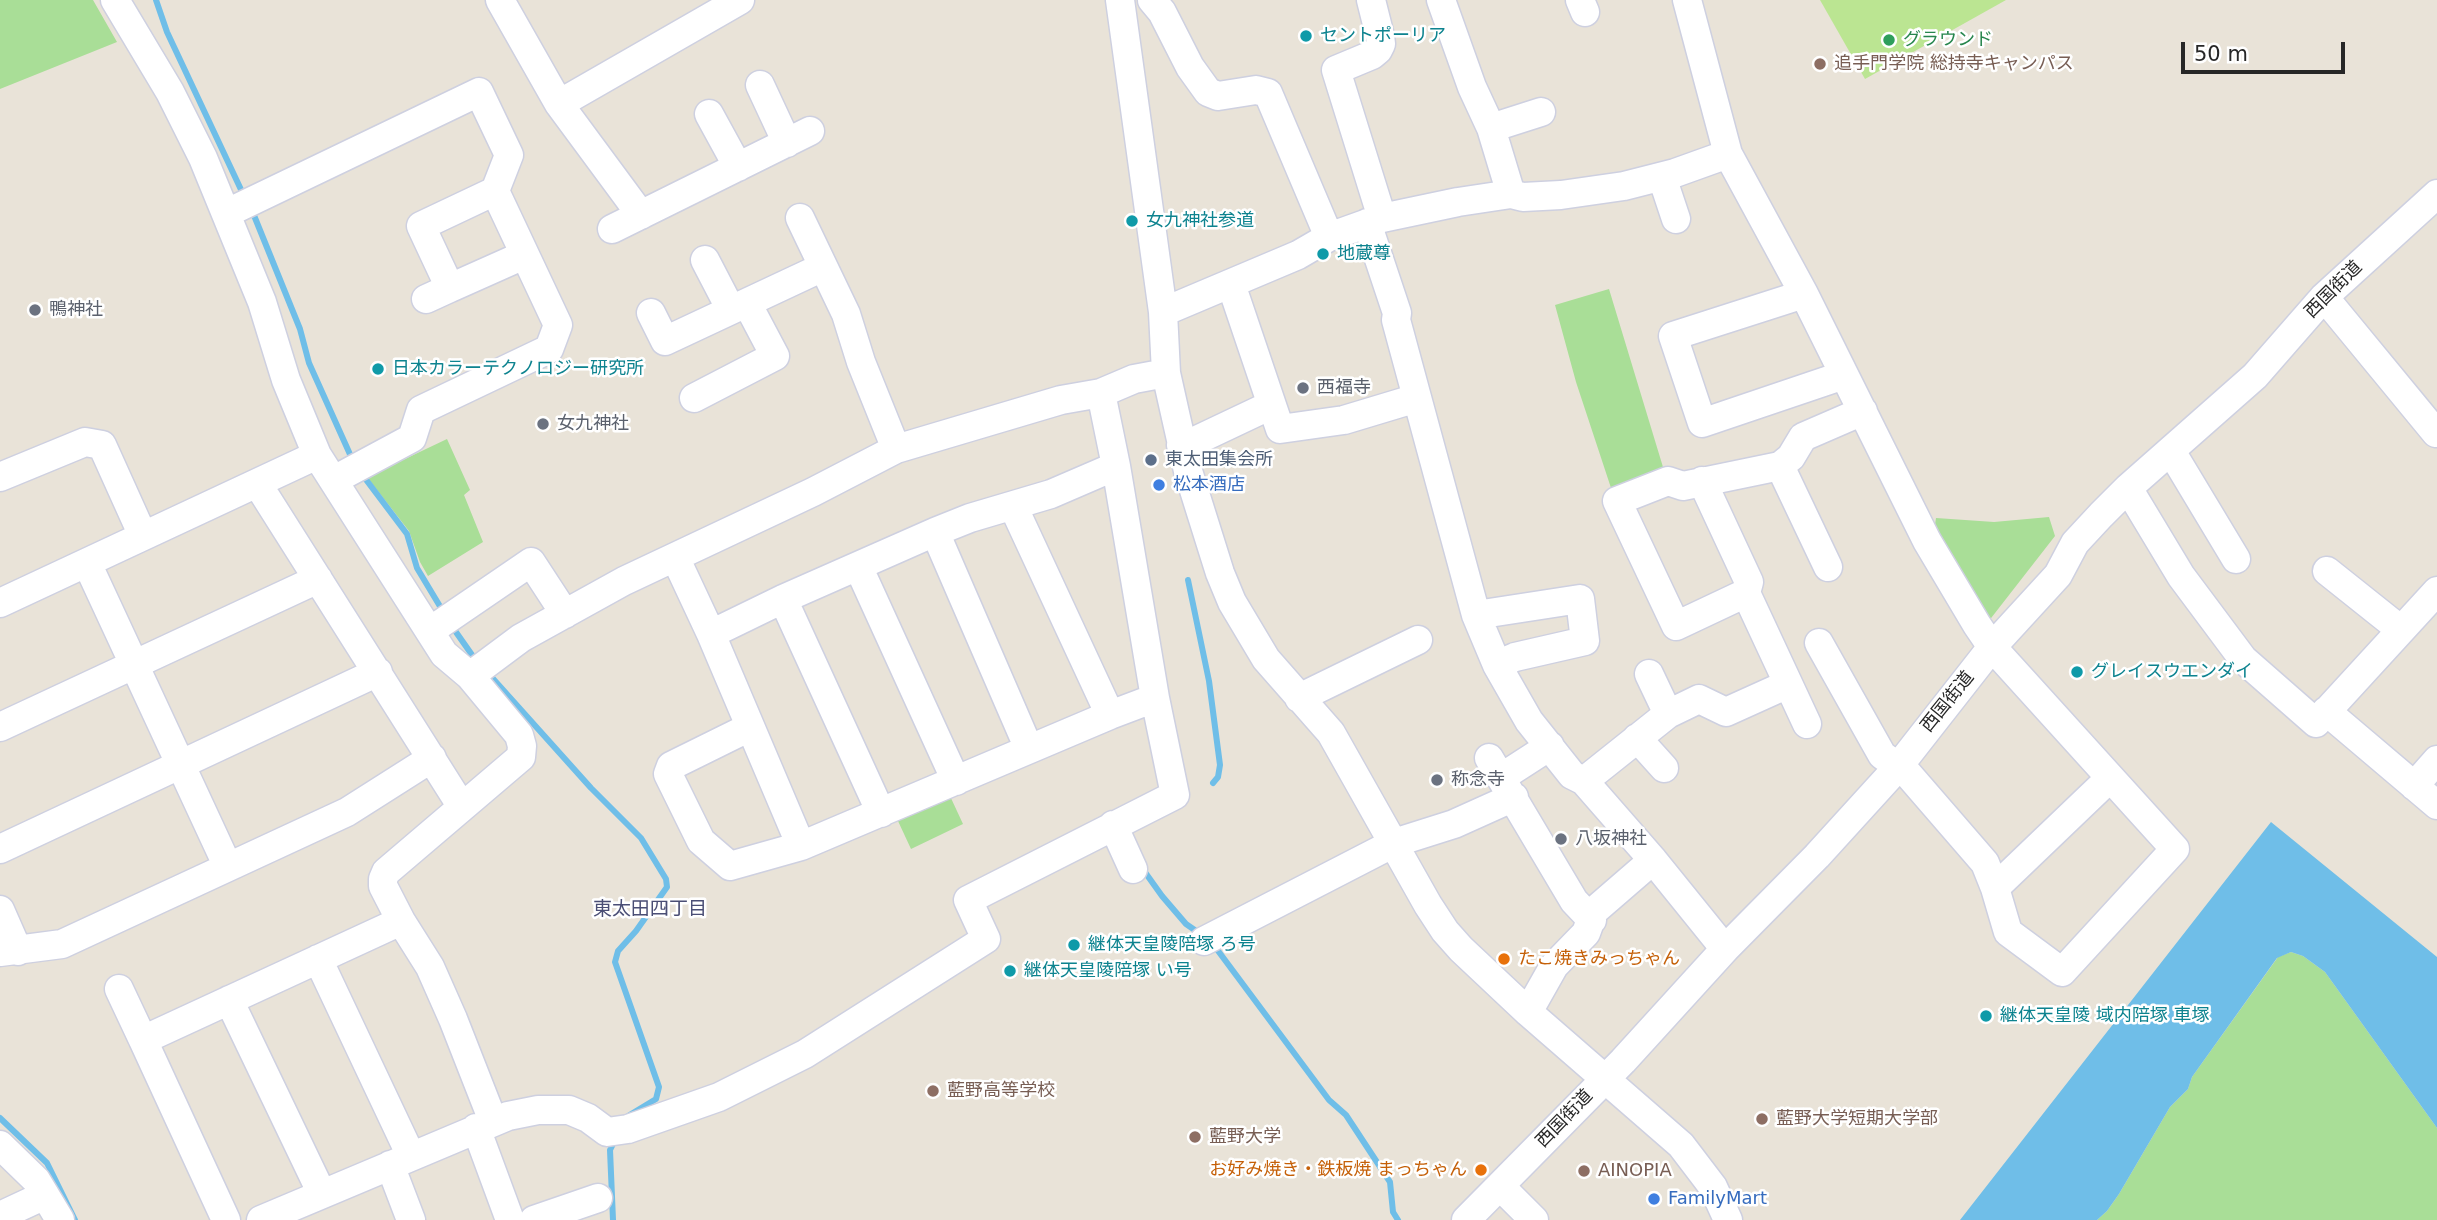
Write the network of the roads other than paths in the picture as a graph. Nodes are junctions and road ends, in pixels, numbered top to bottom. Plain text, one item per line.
1 (115, 0) edge
2 (500, 0) edge
3 (740, 0) edge
4 (1121, 0) edge
5 (1152, 0) edge
6 (1371, 0) edge
7 (1441, 0) edge
8 (1687, 0) edge
9 (760, 85) dead end
10 (559, 104) junction
11 (1541, 112) dead end
12 (709, 114) dead end
13 (1491, 128) junction
14 (1727, 153) junction
15 (738, 167) junction
16 (1662, 177) junction
17 (495, 191) junction
18 (1511, 194) junction
19 (2437, 194) edge
20 (227, 213) junction
21 (641, 215) junction
22 (800, 218) dead end
23 (1676, 219) dead end
24 (1374, 221) junction
25 (612, 229) dead end
26 (1329, 237) junction
27 (524, 255) junction
28 (705, 261) dead end
29 (823, 267) junction
30 (1231, 284) junction
31 (1804, 294) junction
32 (2323, 297) junction
33 (739, 307) junction
34 (1163, 312) junction
35 (651, 313) dead end
36 (1166, 373) junction
37 (1844, 375) junction
38 (1101, 393) junction
39 (694, 398) dead end
40 (1417, 398) junction
41 (1271, 405) junction
42 (1863, 411) junction
43 (2436, 433) edge
44 (1181, 445) junction
45 (896, 449) junction
46 (2171, 451) junction
47 (317, 455) junction
48 (1116, 466) junction
49 (1780, 466) junction
50 (0, 477) edge
51 (334, 480) junction
52 (1702, 481) junction
53 (257, 483) junction
54 (2128, 488) junction
55 (1013, 506) junction
56 (935, 532) junction
57 (143, 536) junction
58 (675, 557) junction
59 (2236, 559) dead end
60 (87, 563) junction
61 (858, 566) junction
62 (1828, 567) dead end
63 (2327, 571) dead end
64 (318, 579) junction
65 (2437, 591) edge
66 (1746, 593) junction
67 (783, 598) junction
68 (0, 603) edge
69 (565, 614) junction
70 (1476, 615) junction
71 (2401, 630) junction
72 (429, 631) junction
73 (711, 634) junction
74 (1418, 640) dead end
75 (1819, 643) dead end
76 (1992, 647) junction
77 (134, 664) junction
78 (1497, 666) junction
79 (378, 672) junction
80 (1650, 674) dead end
81 (470, 676) junction
82 (1788, 684) junction
83 (1155, 698) junction
84 (1299, 698) junction
85 (2326, 710) junction
86 (1668, 714) junction
87 (1110, 715) junction
88 (1807, 724) dead end
89 (0, 727) edge
90 (750, 727) junction
91 (1637, 738) junction
92 (1550, 746) junction
93 (1029, 748) junction
94 (432, 758) junction
95 (2437, 761) edge
96 (181, 765) junction
97 (1898, 767) junction
98 (1664, 768) dead end
99 (1502, 777) junction
100 (2110, 778) junction
101 (956, 781) junction
102 (1584, 781) junction
103 (2414, 786) junction
104 (2437, 805) edge
105 (462, 807) junction
106 (881, 813) junction
107 (1113, 825) junction
108 (1394, 843) junction
109 (801, 846) junction
110 (0, 849) edge
111 (1653, 860) junction
112 (228, 867) junction
113 (1133, 869) dead end
114 (1995, 888) junction
115 (0, 910) edge
116 (401, 920) junction
117 (1592, 920) junction
118 (1207, 940) dead end
119 (1725, 949) junction
120 (9, 951) edge
121 (318, 959) junction
122 (119, 989) dead end
123 (229, 1000) junction
124 (1528, 1012) junction
125 (143, 1040) junction
126 (1605, 1077) junction
127 (484, 1124) junction
128 (0, 1145) edge
129 (400, 1161) junction
130 (1501, 1187) junction
131 (45, 1195) junction
132 (598, 1198) dead end
133 (312, 1205) edge
134 (0, 1216) edge
135 (60, 1220) edge
136 (226, 1220) edge
137 (261, 1220) edge
138 (411, 1220) edge
139 (510, 1220) edge
140 (534, 1220) edge
141 (1466, 1220) edge
142 (1534, 1220) edge
143 (1728, 1220) edge

1 - 20 street
2 - 10 street
3 - 10 street
4 - 34 street
5 - 26 street
6 - 24 street
7 - 13 street
8 - 14 street
9 - 15 street
10 - 21 street
11 - 13 street
12 - 15 street
13 - 18 street
14 - 16 street
14 - 31 street
15 - 21 street
16 - 18 street
16 - 23 street
17 - 20 street
17 - 27 street
17 - 27 street
18 - 24 street
19 - 32 street, 西国街道
20 - 47 street
21 - 25 street
22 - 29 street
24 - 26 street
24 - 40 street
26 - 30 street
27 - 51 street
28 - 33 street
29 - 33 street
29 - 45 street
30 - 34 street
30 - 41 street
31 - 37 street
31 - 37 street
32 - 43 street
32 - 46 street, 西国街道
33 - 35 street
33 - 39 street
34 - 36 street
36 - 38 street
36 - 44 street
37 - 42 street
38 - 45 street
38 - 48 street
40 - 41 street
40 - 70 street
41 - 44 street
42 - 49 street
42 - 76 street
44 - 84 street
45 - 58 street
46 - 54 street, 西国街道
46 - 59 street
47 - 51 street
47 - 53 street
48 - 55 street
48 - 83 street
49 - 52 street
49 - 62 street
50 - 57 street
51 - 72 street
52 - 66 street
52 - 66 street
53 - 57 street
53 - 64 street
54 - 76 street, 西国街道
54 - 85 street
55 - 56 street
55 - 87 street
56 - 61 street
56 - 93 street
57 - 60 street
58 - 69 street
58 - 73 street
60 - 68 street
60 - 77 street
61 - 67 street
61 - 101 street
63 - 71 street
64 - 77 street
64 - 79 street
65 - 71 street
66 - 82 street
67 - 73 street
67 - 106 street
69 - 72 street
69 - 81 street
70 - 78 street
70 - 78 street
71 - 85 street
72 - 81 street
73 - 90 street
74 - 84 street
75 - 97 street
76 - 97 street, 西国街道
76 - 100 street
77 - 89 street
77 - 96 street
78 - 92 street
79 - 94 street
79 - 96 street
80 - 86 street
81 - 105 street
82 - 86 street
82 - 88 street
83 - 87 street
83 - 107 street
84 - 108 street
85 - 103 street
86 - 91 street
87 - 93 street
90 - 109 street
90 - 109 street
91 - 98 street
91 - 102 street
92 - 99 street
92 - 102 street
93 - 101 street
94 - 105 street
94 - 112 street
95 - 103 street
96 - 110 street
96 - 112 street
97 - 114 street
97 - 119 street, 西国街道
99 - 108 street
99 - 117 street
100 - 114 street
100 - 114 street
101 - 106 street
102 - 111 street
103 - 104 street
105 - 116 street
106 - 109 street
107 - 113 street
107 - 127 street
108 - 118 street
108 - 124 street
111 - 117 street
111 - 119 street
112 - 120 street
115 - 120 street
116 - 121 street
116 - 127 street
117 - 124 street
119 - 126 street, 西国街道
121 - 123 street
121 - 129 street
122 - 125 street
123 - 125 street
123 - 133 street
124 - 126 street
125 - 136 street
126 - 130 street, 西国街道
126 - 143 street
127 - 129 street
127 - 139 street
128 - 131 street
129 - 133 street
129 - 138 street
130 - 141 street, 西国街道
130 - 142 street
131 - 134 street
131 - 135 street
132 - 140 street
133 - 137 street

